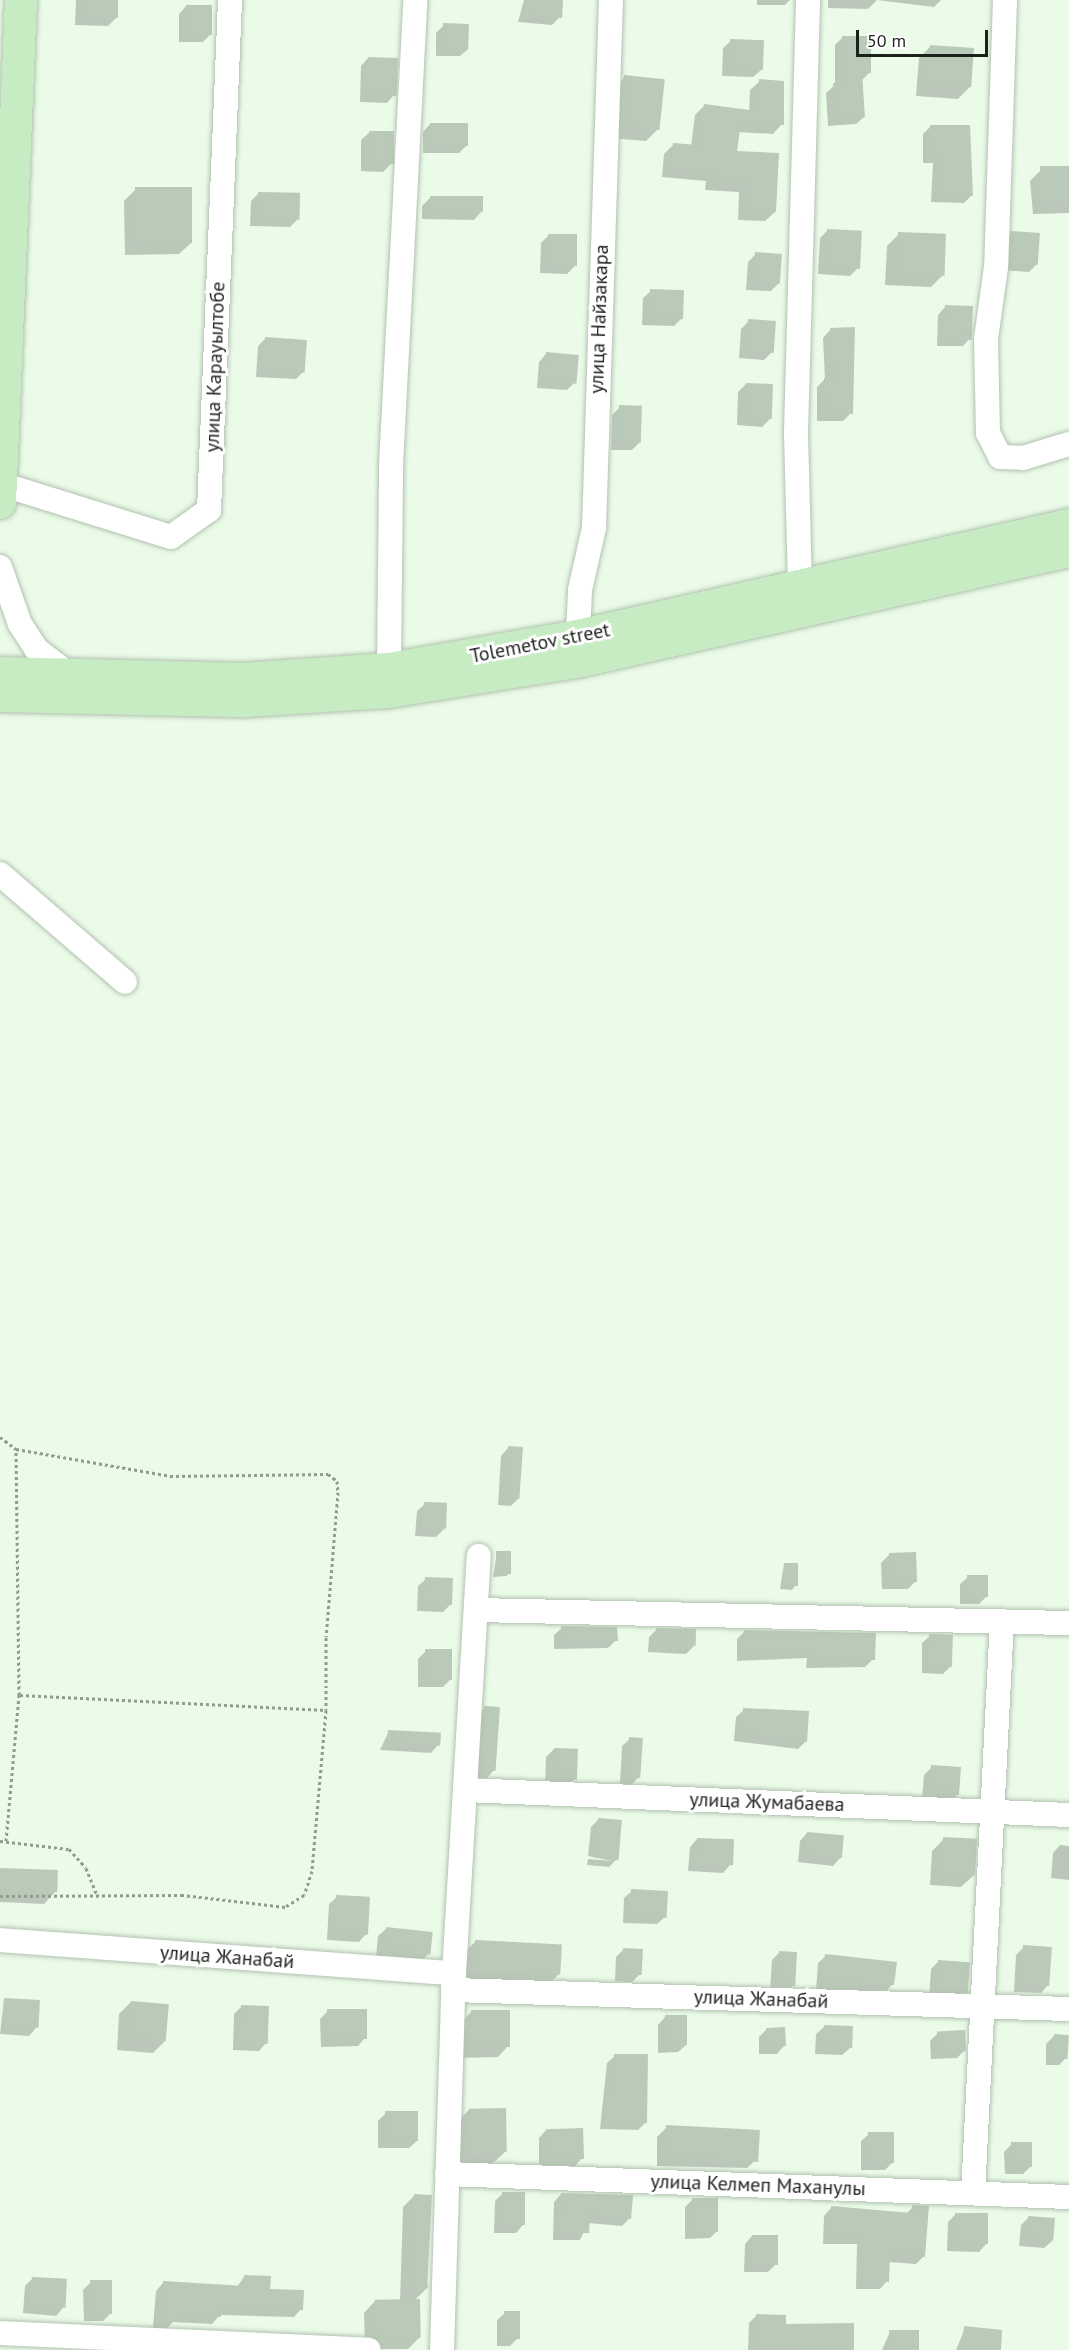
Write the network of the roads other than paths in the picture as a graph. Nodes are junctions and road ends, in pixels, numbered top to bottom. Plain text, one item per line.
1 (21, 0) edge
2 (230, 0) edge
3 (415, 0) edge
4 (611, 0) edge
5 (808, 0) edge
6 (1005, 0) edge
7 (6, 179) edge
8 (1069, 444) edge
9 (1, 474) edge
10 (1069, 525) edge
11 (1069, 551) edge
12 (0, 567) edge
13 (800, 586) junction
14 (578, 636) junction
15 (389, 669) junction
16 (0, 673) edge
17 (71, 676) junction
18 (0, 696) edge
19 (0, 874) edge
20 (125, 982) dead end
21 (479, 1556) dead end
22 (476, 1610) junction
23 (1002, 1621) junction
24 (1069, 1623) edge
25 (465, 1791) junction
26 (994, 1810) junction
27 (1069, 1815) edge
28 (0, 1940) edge
29 (454, 1982) junction
30 (981, 2006) junction
31 (1069, 2009) edge
32 (447, 2174) junction
33 (973, 2193) junction
34 (1069, 2197) edge
35 (0, 2333) edge
36 (369, 2350) edge
37 (442, 2350) edge

1 - 7 main road
2 - 9 street, улица Карауылтобе
3 - 15 street
4 - 14 street, улица Найзакара
5 - 13 street
6 - 8 street
7 - 9 main road
10 - 13 main road, Tolemetov street
11 - 18 main road, Tolemetov street
12 - 17 street
13 - 14 main road, Tolemetov street
14 - 15 main road, Tolemetov street
15 - 17 main road, Tolemetov street
16 - 17 main road, Tolemetov street
19 - 20 street
21 - 22 street
22 - 23 street
22 - 25 street
23 - 24 street
23 - 26 street
25 - 26 street, улица Жумабаева
25 - 29 street
26 - 27 street, улица Жумабаева
26 - 30 street
28 - 29 street, улица Жанабай
29 - 30 street, улица Жанабай
29 - 32 street
30 - 31 street, улица Жанабай
30 - 33 street
32 - 33 street, улица Келмеп Маханулы
32 - 37 street
33 - 34 street, улица Келмеп Маханулы
35 - 36 street

